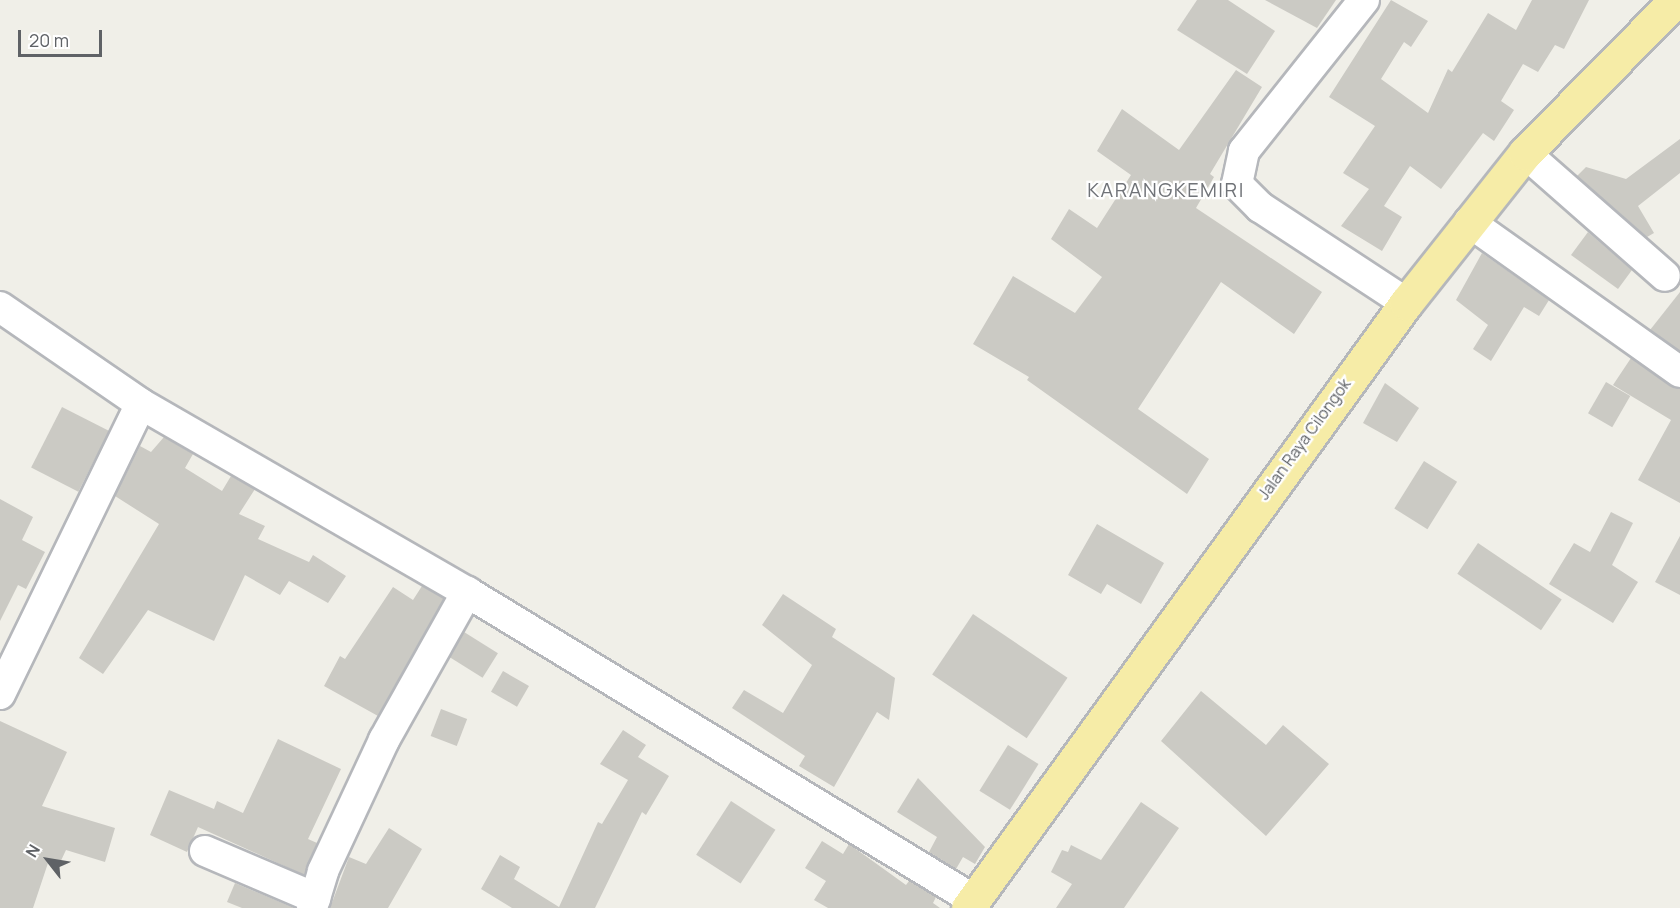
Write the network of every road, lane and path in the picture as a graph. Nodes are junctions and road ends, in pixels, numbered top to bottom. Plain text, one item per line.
1 (1364, 0) edge
2 (1676, 0) edge
3 (1525, 153) junction
4 (1469, 222) junction
5 (1665, 276) dead end
6 (1406, 303) junction
7 (0, 306) edge
8 (1680, 372) edge
9 (141, 404) junction
10 (467, 592) junction
11 (0, 694) edge
12 (205, 851) dead end
13 (314, 903) edge
14 (971, 904) edge

1 - 6 street
2 - 3 highway, Jalan Raya Cilongok
3 - 4 highway, Jalan Raya Cilongok
3 - 5 street
4 - 6 highway, Jalan Raya Cilongok
4 - 8 street
6 - 14 highway, Jalan Raya Cilongok
7 - 9 street
9 - 10 street
9 - 11 street
10 - 13 street
10 - 14 street
12 - 13 street

